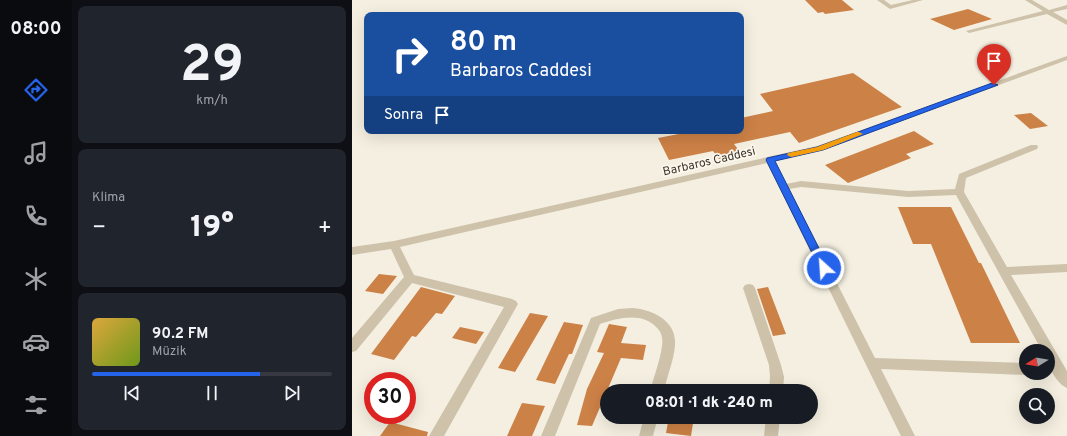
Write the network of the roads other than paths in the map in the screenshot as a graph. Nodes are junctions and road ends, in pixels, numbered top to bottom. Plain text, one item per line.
1 (880, 0) edge
2 (920, 0) edge
3 (1028, 0) edge
4 (1067, 6) edge
5 (1046, 12) junction
6 (1067, 23) edge
7 (969, 31) dead end
8 (1067, 58) edge
9 (1034, 147) dead end
10 (770, 160) junction
11 (784, 187) junction
12 (958, 192) junction
13 (394, 245) junction
14 (352, 251) edge
15 (1067, 268) edge
16 (1003, 271) junction
17 (410, 278) junction
18 (749, 288) dead end
19 (1040, 344) edge
20 (352, 347) edge
21 (872, 363) junction
22 (1019, 369) edge
23 (1055, 372) edge
24 (1067, 382) edge
25 (659, 384) edge
26 (776, 384) edge
27 (649, 424) edge
28 (772, 424) edge
29 (436, 436) edge
30 (548, 436) edge
31 (646, 436) edge
32 (771, 436) edge
33 (908, 436) edge

1 - 2 street
3 - 5 street
4 - 5 street
5 - 6 street
5 - 7 street
8 - 10 street, Barbaros Caddesi
9 - 12 street
10 - 11 street
10 - 13 street, Barbaros Caddesi
11 - 12 street
11 - 21 street
12 - 16 street
13 - 14 street, Barbaros Caddesi
13 - 17 street
15 - 16 street
16 - 19 street
17 - 20 street
17 - 29 street
18 - 26 street
21 - 22 street
21 - 33 street
23 - 24 street
25 - 30 street
27 - 31 street
28 - 32 street

